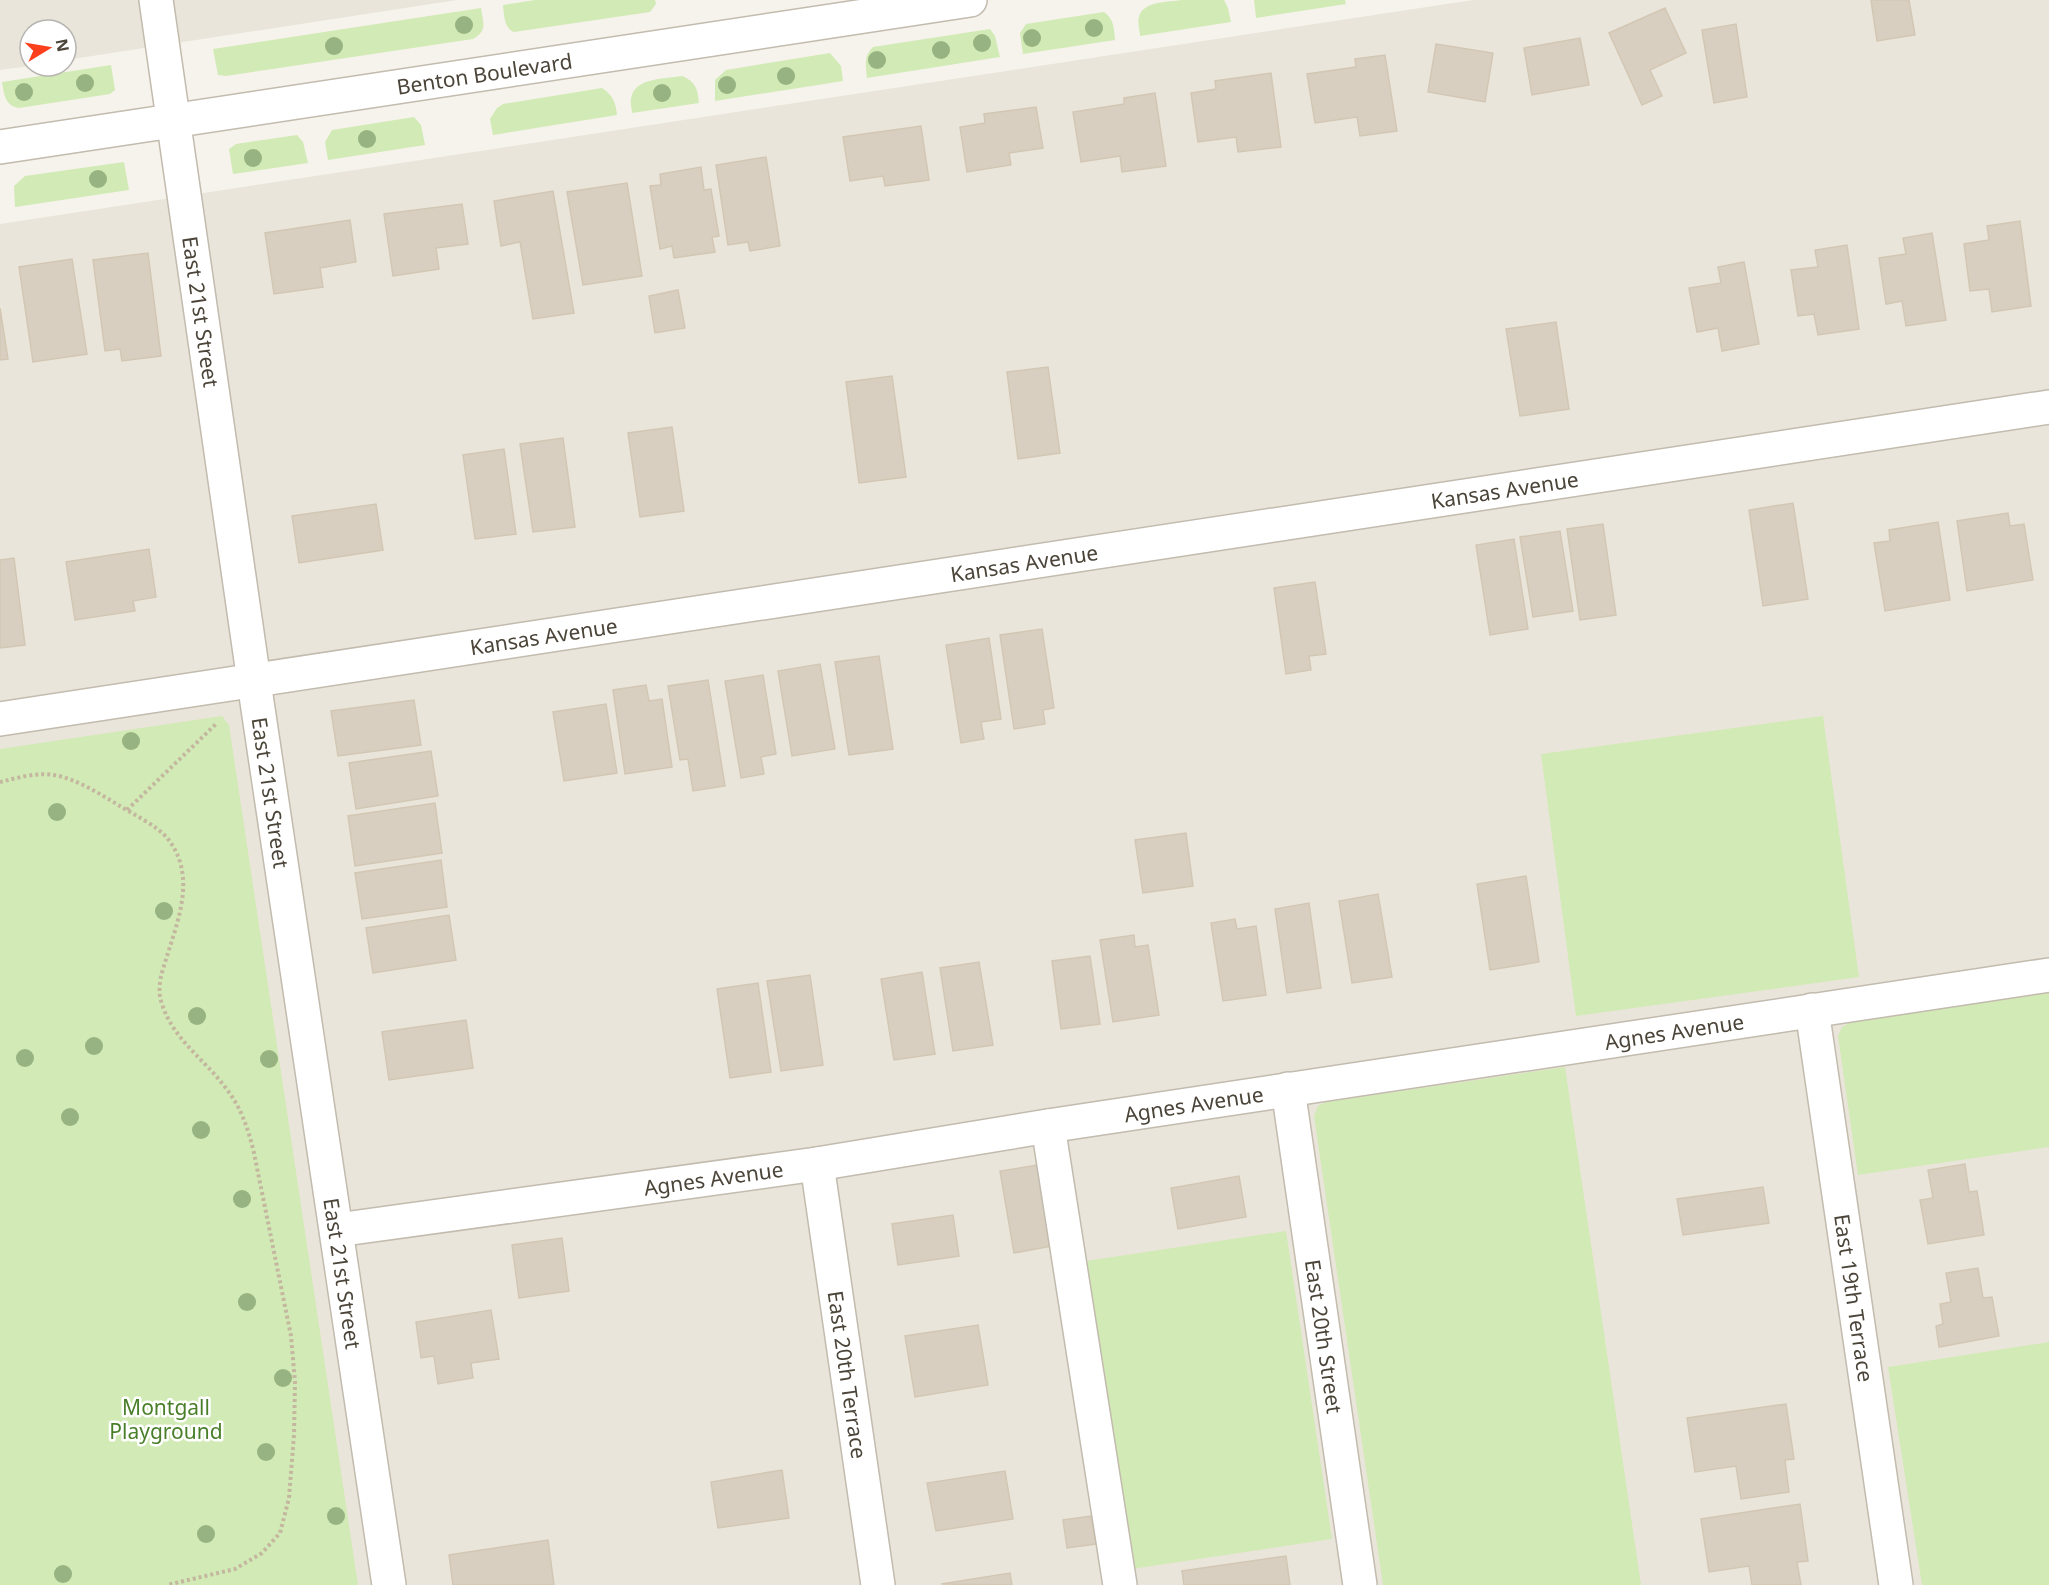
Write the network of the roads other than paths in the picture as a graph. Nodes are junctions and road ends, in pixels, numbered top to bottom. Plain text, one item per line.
1 (156, 0) edge
2 (970, 0) edge
3 (174, 120) junction
4 (0, 147) edge
5 (2049, 407) edge
6 (254, 680) junction
7 (0, 719) edge
8 (2049, 975) edge
9 (1812, 1010) junction
10 (1288, 1089) junction
11 (1048, 1126) junction
12 (817, 1164) junction
13 (336, 1230) junction
14 (390, 1585) edge
15 (878, 1585) edge
16 (1120, 1585) edge
17 (1360, 1585) edge
18 (1896, 1585) edge

1 - 3 street, East 21st Street
2 - 3 street, Benton Boulevard
3 - 4 street, Benton Boulevard
3 - 6 street, East 21st Street
5 - 6 street, Kansas Avenue
6 - 7 street, Kansas Avenue
6 - 13 street, East 21st Street
8 - 9 street, Agnes Avenue
9 - 10 street, Agnes Avenue
9 - 18 street, East 19th Terrace
10 - 11 street, Agnes Avenue
10 - 17 street, East 20th Street
11 - 12 street, Agnes Avenue
11 - 16 street
12 - 13 street, Agnes Avenue
12 - 15 street, East 20th Terrace
13 - 14 street, East 21st Street

